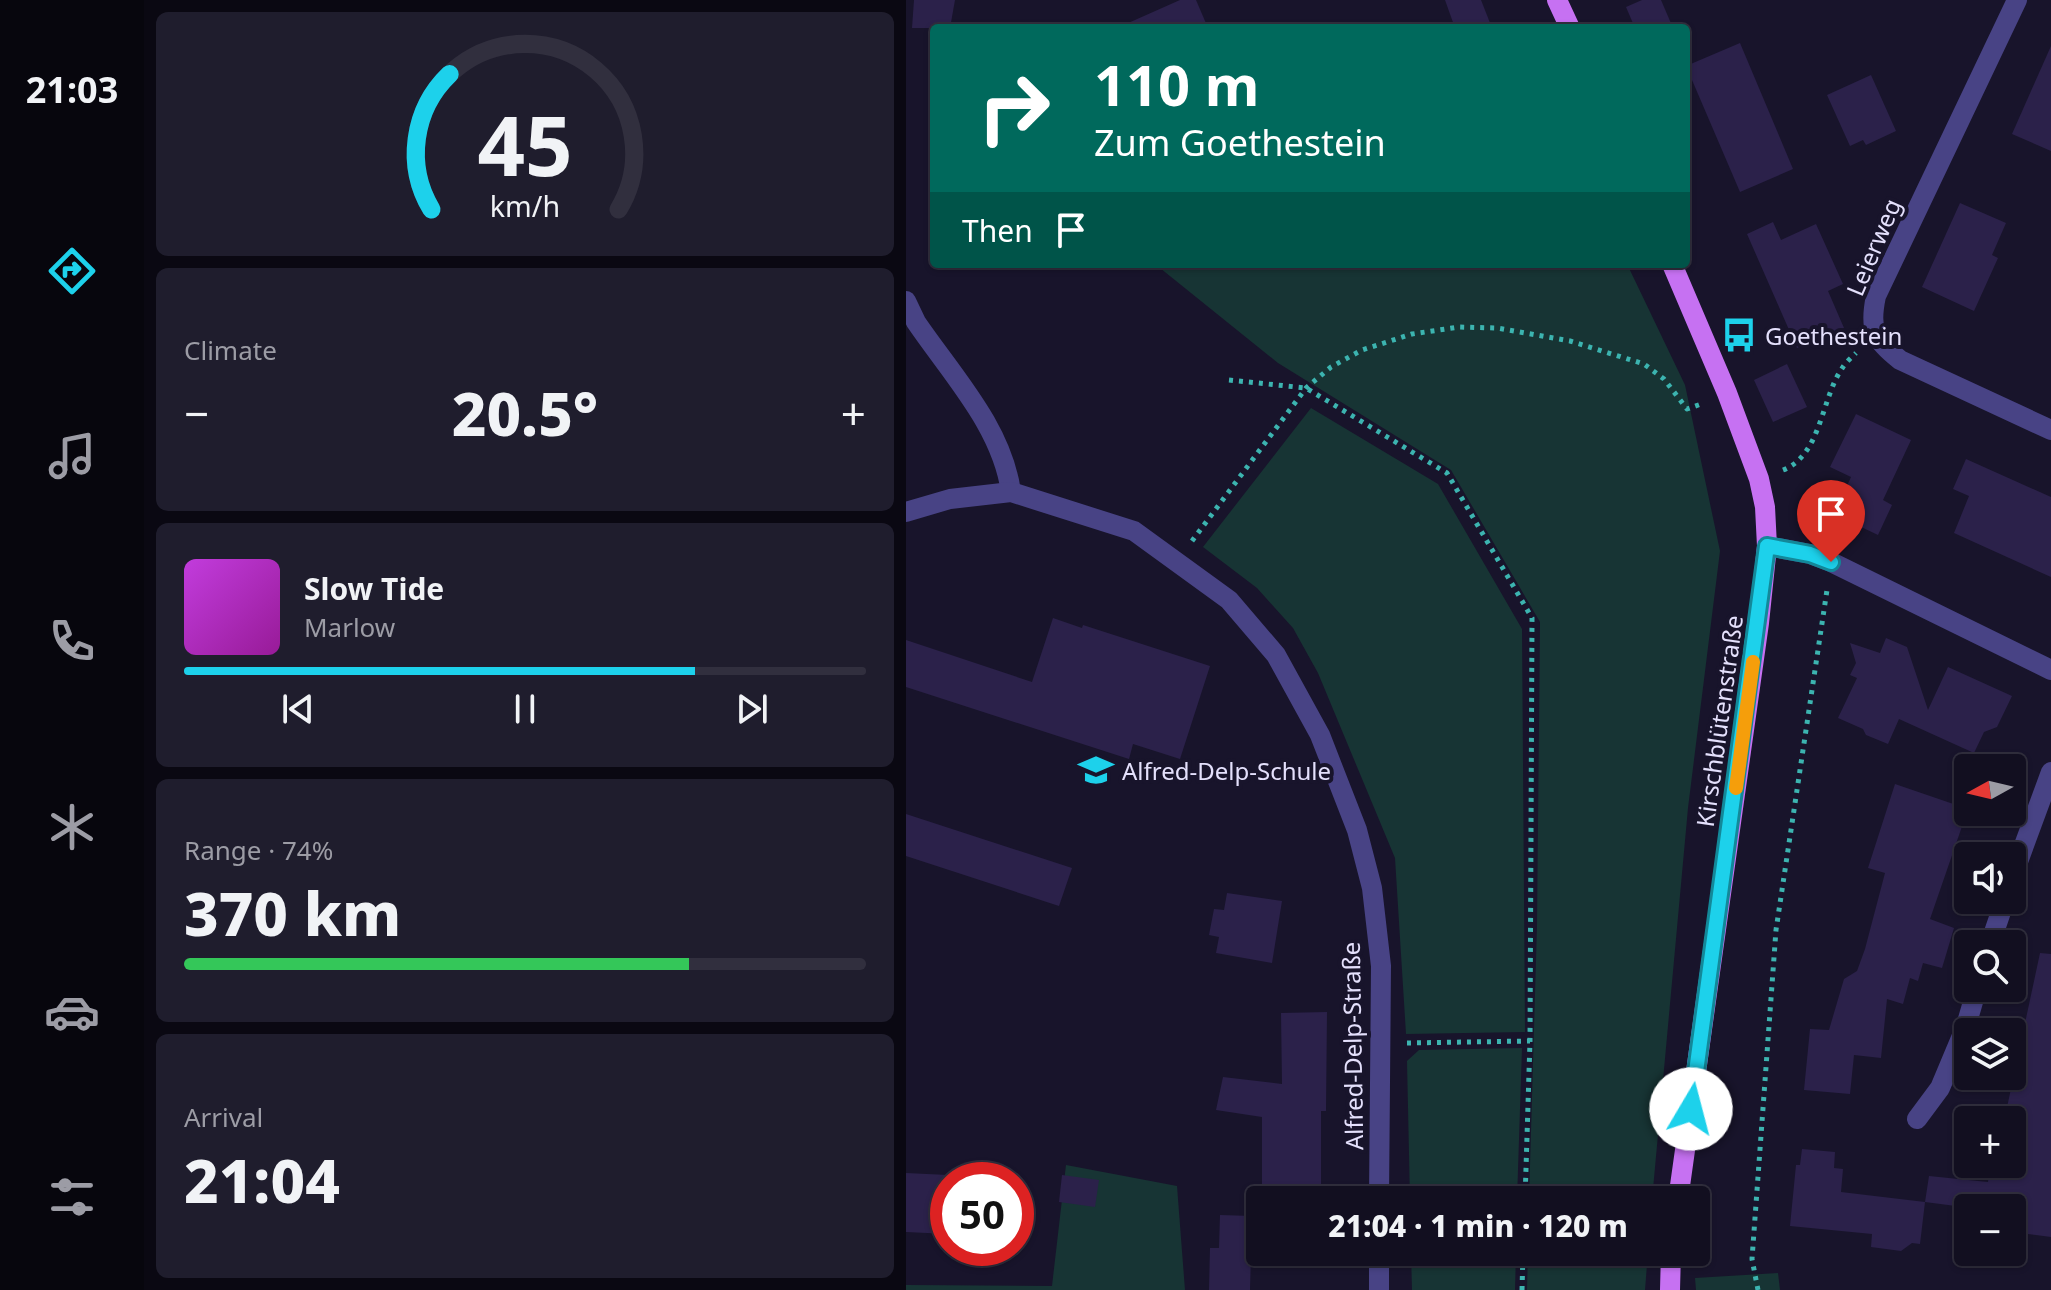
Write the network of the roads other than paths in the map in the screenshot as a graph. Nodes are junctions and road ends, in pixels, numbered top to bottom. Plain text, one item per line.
1 (1557, 0) edge
2 (2017, 0) edge
3 (1567, 24) edge
4 (1674, 268) edge
5 (906, 301) edge
6 (2051, 430) edge
7 (1011, 492) junction
8 (906, 512) edge
9 (1767, 546) junction
10 (2051, 670) edge
11 (2051, 772) edge
12 (2025, 842) edge
13 (1973, 1002) edge
14 (1917, 1119) dead end
15 (1379, 1186) edge
16 (1680, 1186) edge
17 (1379, 1266) edge
18 (1671, 1266) edge
19 (1379, 1290) edge
20 (1670, 1290) edge

1 - 3 main road
2 - 6 street, Leierweg
4 - 9 main road, Kirschblütenstraße
5 - 7 street
7 - 8 street, Alfred-Delp-Straße
7 - 15 street, Alfred-Delp-Straße
9 - 10 street
9 - 16 main road, Kirschblütenstraße
11 - 12 street
13 - 14 street
17 - 19 street
18 - 20 main road

